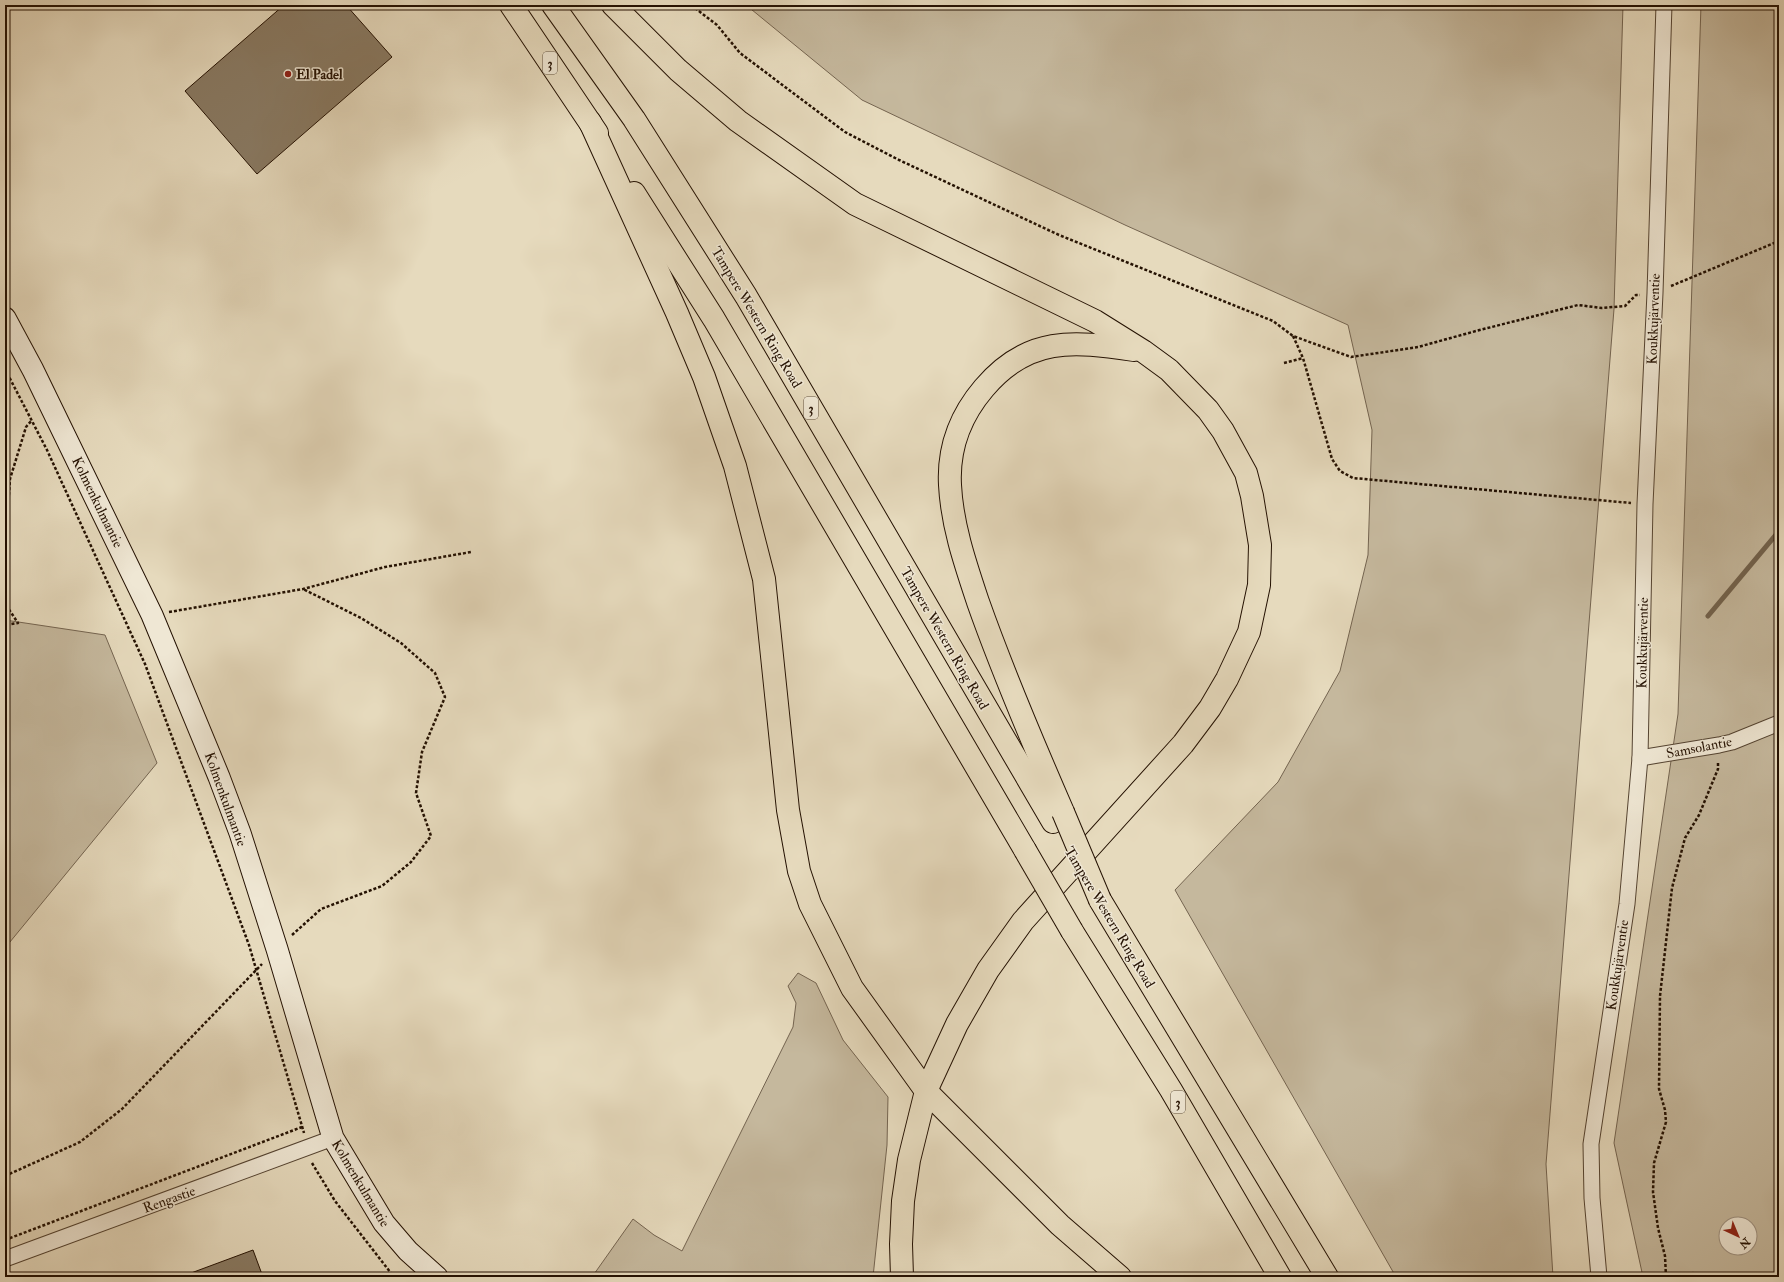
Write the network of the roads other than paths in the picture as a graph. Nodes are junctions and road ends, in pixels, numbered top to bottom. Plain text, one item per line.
1 (511, 5) edge
2 (553, 5) edge
3 (613, 5) edge
4 (1664, 5) edge
5 (590, 122) junction
6 (5, 318) edge
7 (1143, 351) junction
8 (1779, 723) edge
9 (1640, 758) junction
10 (1058, 817) junction
11 (926, 1091) junction
12 (332, 1138) junction
13 (5, 1259) edge
14 (437, 1277) edge
15 (902, 1277) edge
16 (1120, 1277) edge
17 (1280, 1277) edge
18 (1327, 1277) edge
19 (1599, 1277) edge

1 - 5 highway, 3
2 - 10 highway, Tampere Western Ring Road / 3
3 - 7 highway
4 - 9 street, Koukkujärventie
5 - 11 highway
5 - 17 highway, 3, bridge
6 - 12 street, Kolmenkulmantie
7 - 10 highway
7 - 11 highway
8 - 9 street, Samsolantie
9 - 19 street, Koukkujärventie
10 - 18 highway, Tampere Western Ring Road / 3, bridge
11 - 15 highway
11 - 16 highway
12 - 13 street, Rengastie
12 - 14 street, Kolmenkulmantie

